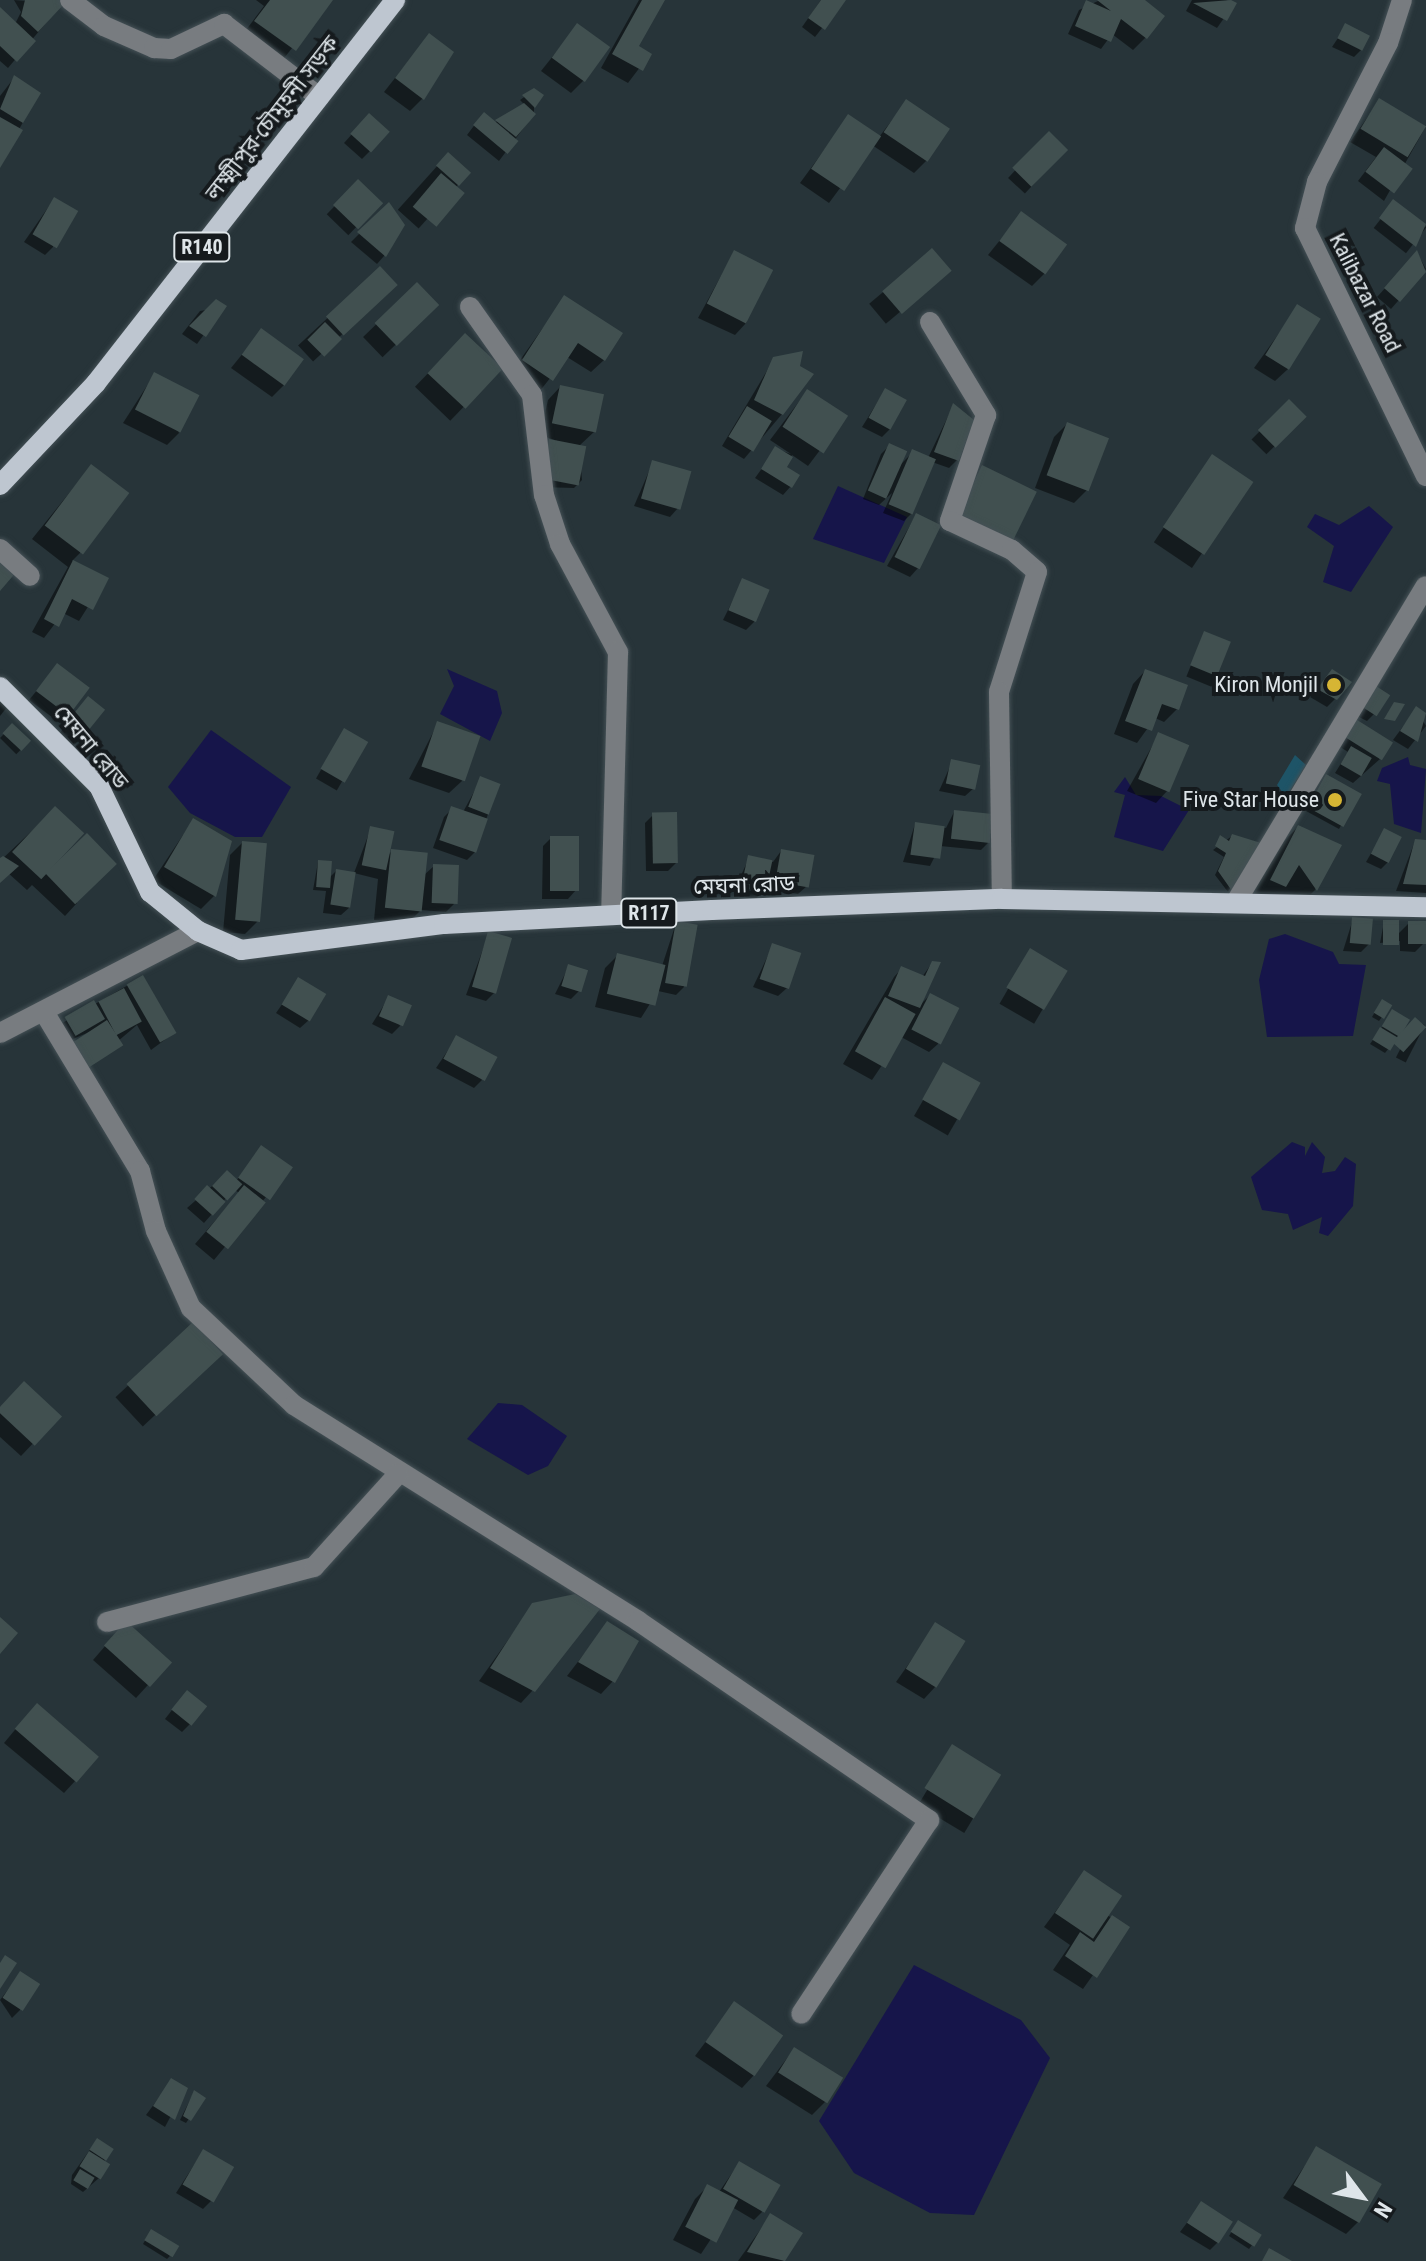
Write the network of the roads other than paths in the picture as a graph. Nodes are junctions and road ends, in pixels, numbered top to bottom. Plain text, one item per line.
1 (70, 0) edge
2 (395, 0) edge
3 (1402, 0) edge
4 (319, 97) junction
5 (470, 307) dead end
6 (930, 322) dead end
7 (1426, 476) edge
8 (0, 485) edge
9 (0, 549) edge
10 (30, 576) dead end
11 (1426, 586) edge
12 (0, 687) edge
13 (1002, 899) junction
14 (1237, 900) junction
15 (1426, 907) edge
16 (611, 915) junction
17 (198, 931) junction
18 (44, 1012) junction
19 (0, 1033) edge
20 (398, 1474) junction
21 (107, 1622) dead end
22 (801, 2014) dead end

1 - 4 street
2 - 4 main road, লক্ষ্মীপুর-চৌমুহনী সড়ক / R140
3 - 7 street, Kalibazar Road
4 - 8 main road, লক্ষ্মীপুর-চৌমুহনী সড়ক / R140
5 - 16 street
6 - 13 street
9 - 10 street
11 - 14 street
12 - 17 main road, মেঘনা রোড / R117
13 - 14 main road, মেঘনা রোড / R117
13 - 16 main road, মেঘনা রোড / R117
14 - 15 main road, মেঘনা রোড / R117
16 - 17 main road, মেঘনা রোড / R117
17 - 18 street
18 - 19 street
18 - 20 street
20 - 21 street
20 - 22 street

